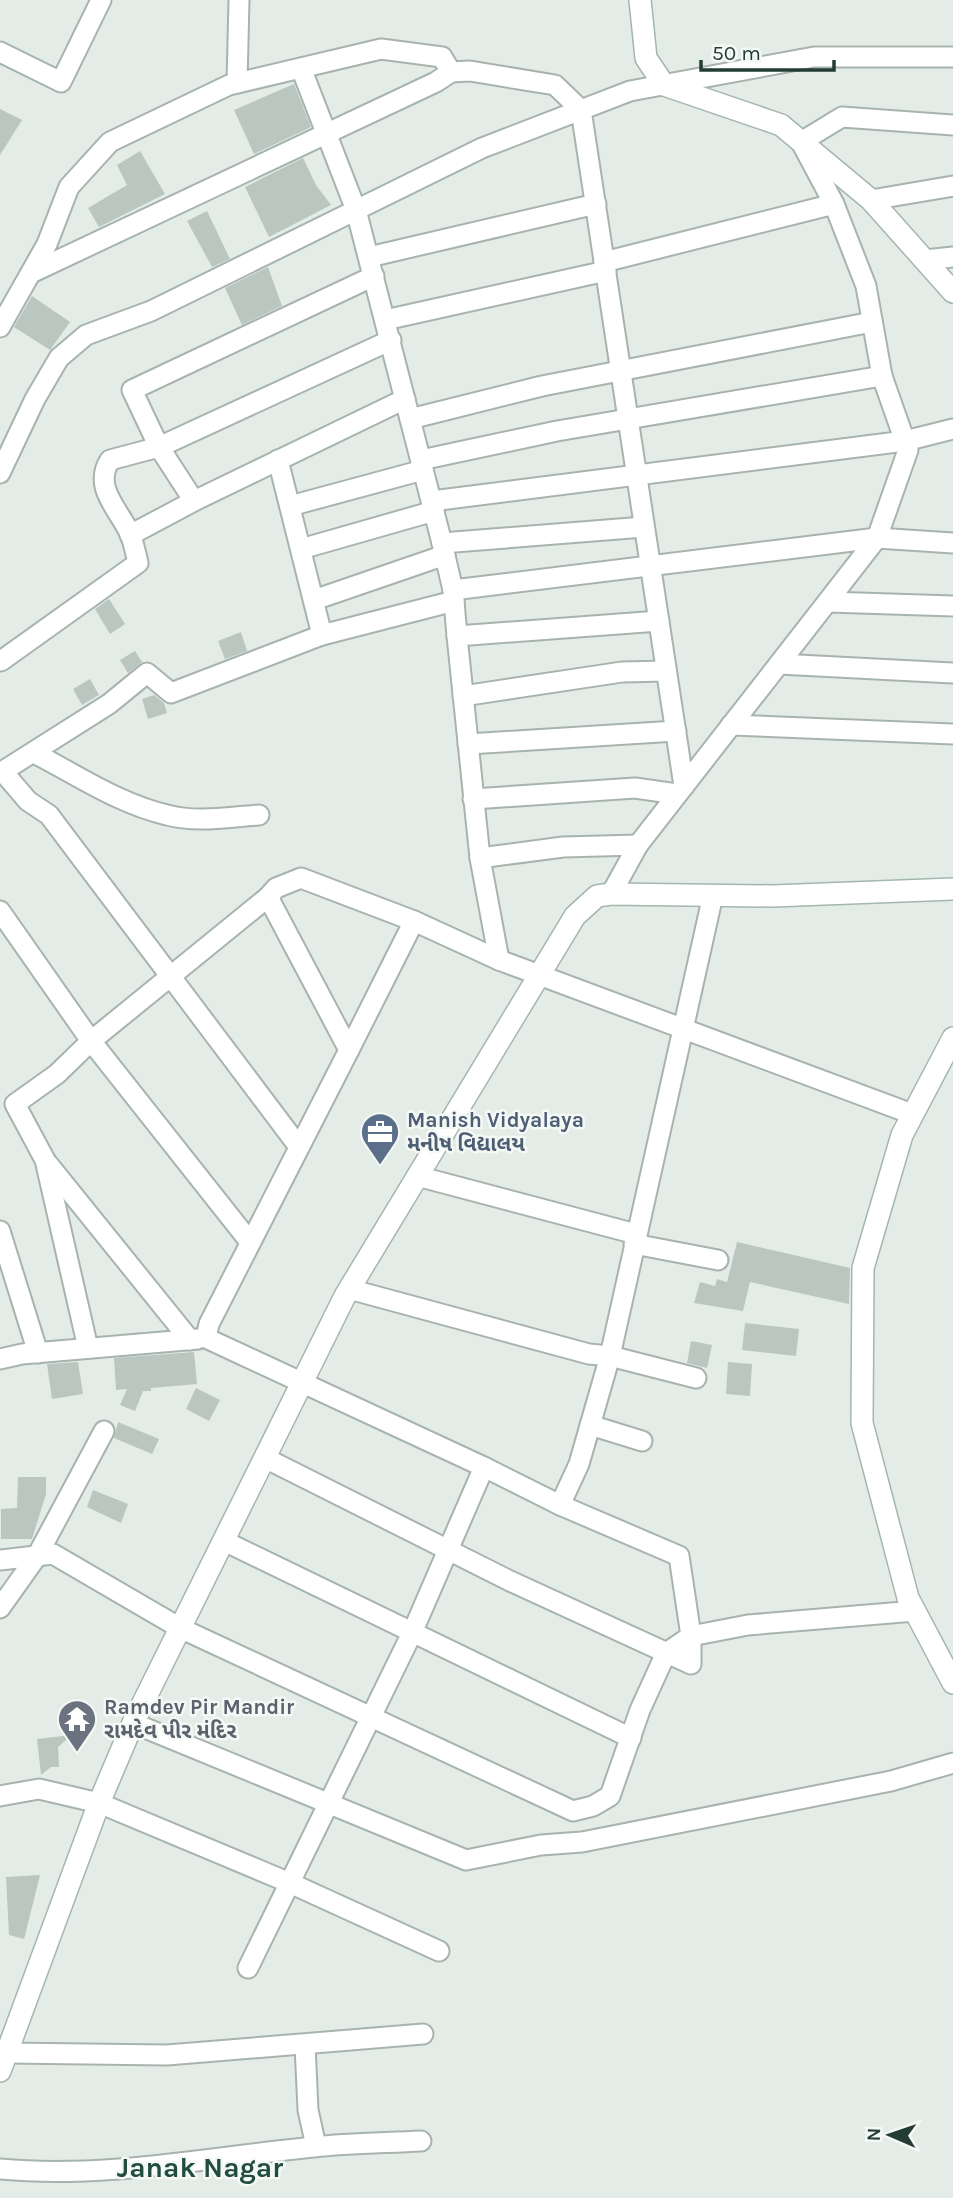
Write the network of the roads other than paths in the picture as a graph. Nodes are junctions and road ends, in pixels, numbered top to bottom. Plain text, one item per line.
1 (101, 0) edge
2 (239, 0) edge
3 (640, 0) edge
4 (0, 52) edge
5 (953, 57) edge
6 (301, 68) junction
7 (451, 72) junction
8 (237, 83) junction
9 (664, 85) junction
10 (581, 110) junction
11 (953, 125) edge
12 (328, 133) junction
13 (801, 142) junction
14 (953, 186) edge
15 (871, 200) junction
16 (596, 204) junction
17 (834, 204) junction
18 (356, 209) junction
19 (369, 257) junction
20 (953, 257) edge
21 (925, 260) junction
22 (605, 266) junction
23 (31, 273) junction
24 (374, 276) junction
25 (953, 292) edge
26 (385, 320) junction
27 (872, 322) junction
28 (0, 327) edge
29 (391, 340) junction
30 (621, 372) junction
31 (882, 376) junction
32 (405, 399) junction
33 (410, 419) junction
34 (628, 419) junction
35 (953, 429) edge
36 (905, 441) junction
37 (159, 447) junction
38 (278, 460) junction
39 (422, 465) junction
40 (0, 473) edge
41 (637, 474) junction
42 (194, 501) junction
43 (290, 506) junction
44 (433, 506) junction
45 (645, 527) junction
46 (130, 535) junction
47 (877, 538) junction
48 (953, 543) edge
49 (444, 549) junction
50 (301, 550) junction
51 (651, 568) junction
52 (454, 596) junction
53 (314, 600) junction
54 (828, 602) junction
55 (953, 606) edge
56 (659, 621) junction
57 (323, 635) junction
58 (457, 636) junction
59 (1, 662) edge
60 (779, 664) junction
61 (666, 671) junction
62 (953, 673) edge
63 (463, 696) junction
64 (731, 725) junction
65 (676, 732) junction
66 (953, 734) edge
67 (468, 744) junction
68 (34, 753) junction
69 (2, 773) edge
70 (680, 790) junction
71 (473, 799) junction
72 (259, 815) dead end
73 (638, 845) junction
74 (480, 858) junction
75 (953, 889) edge
76 (611, 894) junction
77 (713, 895) junction
78 (268, 897) junction
79 (0, 911) edge
80 (414, 920) junction
81 (499, 960) junction
82 (537, 974) junction
83 (171, 976) junction
84 (681, 1028) junction
85 (953, 1038) edge
86 (92, 1041) junction
87 (349, 1050) junction
88 (912, 1114) junction
89 (299, 1147) junction
90 (45, 1160) junction
91 (417, 1175) junction
92 (0, 1231) edge
93 (635, 1239) junction
94 (250, 1242) junction
95 (5, 1258) edge
96 (718, 1260) dead end
97 (349, 1289) junction
98 (198, 1339) junction
99 (88, 1348) junction
100 (38, 1353) junction
101 (610, 1356) junction
102 (0, 1359) edge
103 (696, 1378) dead end
104 (301, 1384) junction
105 (590, 1425) junction
106 (104, 1432) dead end
107 (642, 1441) dead end
108 (265, 1458) junction
109 (484, 1467) junction
110 (560, 1505) junction
111 (223, 1541) junction
112 (449, 1550) junction
113 (37, 1556) junction
114 (0, 1560) edge
115 (0, 1608) edge
116 (915, 1611) junction
117 (180, 1628) junction
118 (412, 1633) junction
119 (691, 1636) junction
120 (667, 1653) junction
121 (953, 1683) edge
122 (370, 1718) junction
123 (133, 1723) junction
124 (631, 1738) junction
125 (953, 1763) edge
126 (0, 1796) edge
127 (99, 1803) junction
128 (329, 1803) junction
129 (290, 1882) junction
130 (439, 1951) dead end
131 (248, 1968) dead end
132 (423, 2034) dead end
133 (305, 2045) junction
134 (3, 2062) edge
135 (421, 2141) dead end
136 (316, 2147) junction
137 (0, 2169) edge

1 - 4 street
2 - 8 street
3 - 9 main road
5 - 9 street
6 - 7 street
6 - 8 street
6 - 12 street
7 - 10 street
7 - 12 street
8 - 23 street
9 - 10 street
9 - 13 main road
10 - 16 street
10 - 18 street
11 - 13 street
12 - 18 street
12 - 23 street
13 - 15 main road
13 - 17 street
14 - 15 street
15 - 21 main road
16 - 19 street
16 - 22 street
17 - 22 street
17 - 27 street
18 - 19 street
18 - 40 street
19 - 24 street
20 - 21 street
21 - 25 main road
22 - 26 street
22 - 30 street
23 - 28 street
24 - 26 street
24 - 37 street
26 - 29 street
27 - 30 street
27 - 31 street
29 - 32 street
29 - 37 street
30 - 33 street
30 - 34 street
31 - 34 street
31 - 36 street
32 - 33 street
32 - 38 street
33 - 39 street
34 - 39 street
34 - 41 street
35 - 36 street
36 - 41 street
36 - 47 street
37 - 42 street
37 - 46 street
38 - 42 street
38 - 43 street
39 - 43 street
39 - 44 street
41 - 44 street
41 - 45 street
42 - 46 street
43 - 50 street
44 - 49 street
44 - 50 street
45 - 49 street
45 - 51 street
46 - 59 street
47 - 48 street
47 - 51 street
47 - 54 street
49 - 52 street
49 - 53 street
50 - 53 street
51 - 52 street
51 - 56 street
52 - 57 street
52 - 58 street
53 - 57 street
54 - 55 street
54 - 60 street
56 - 58 street
56 - 61 street
57 - 68 street
58 - 63 street
60 - 62 street
60 - 64 street
61 - 63 street
61 - 65 street
63 - 67 street
64 - 66 street
64 - 70 street
65 - 67 street
65 - 70 street
67 - 71 street
68 - 69 street
68 - 72 street
69 - 83 street
70 - 71 street
70 - 73 street
71 - 74 street
73 - 74 street
73 - 76 street
74 - 81 street
75 - 77 main road
76 - 77 main road
76 - 82 main road
77 - 84 street
78 - 80 street
78 - 83 street
78 - 87 street
79 - 86 street
80 - 81 street
80 - 87 street
81 - 82 street
82 - 84 street
82 - 91 main road
83 - 86 street
83 - 89 street
84 - 88 street
84 - 93 street
85 - 88 main road
86 - 90 street
86 - 94 street
87 - 89 street
88 - 116 main road
89 - 94 street
90 - 98 street
90 - 99 street
91 - 93 street
91 - 97 main road
92 - 95 street
93 - 96 street
93 - 101 street
94 - 98 street
95 - 100 street
97 - 101 street
97 - 104 main road
98 - 99 street
98 - 104 street
99 - 100 street
100 - 102 street
101 - 103 street
101 - 105 street
104 - 108 main road
104 - 109 street
105 - 107 street
105 - 110 street
106 - 113 street
108 - 111 main road
108 - 112 street
109 - 110 street
109 - 112 street
110 - 119 street
111 - 117 main road
111 - 118 street
112 - 118 street
112 - 120 street
113 - 114 street
113 - 115 street
113 - 117 street
116 - 119 street
116 - 121 main road
117 - 122 street
117 - 123 main road
118 - 122 street
118 - 124 street
119 - 120 street
120 - 124 street
122 - 124 street
122 - 128 street
123 - 127 main road
123 - 128 street
125 - 128 street
126 - 127 street
127 - 129 street
127 - 134 main road
128 - 129 street
129 - 130 street
129 - 131 street
132 - 133 street
133 - 134 street
133 - 136 street
135 - 136 street
136 - 137 street

